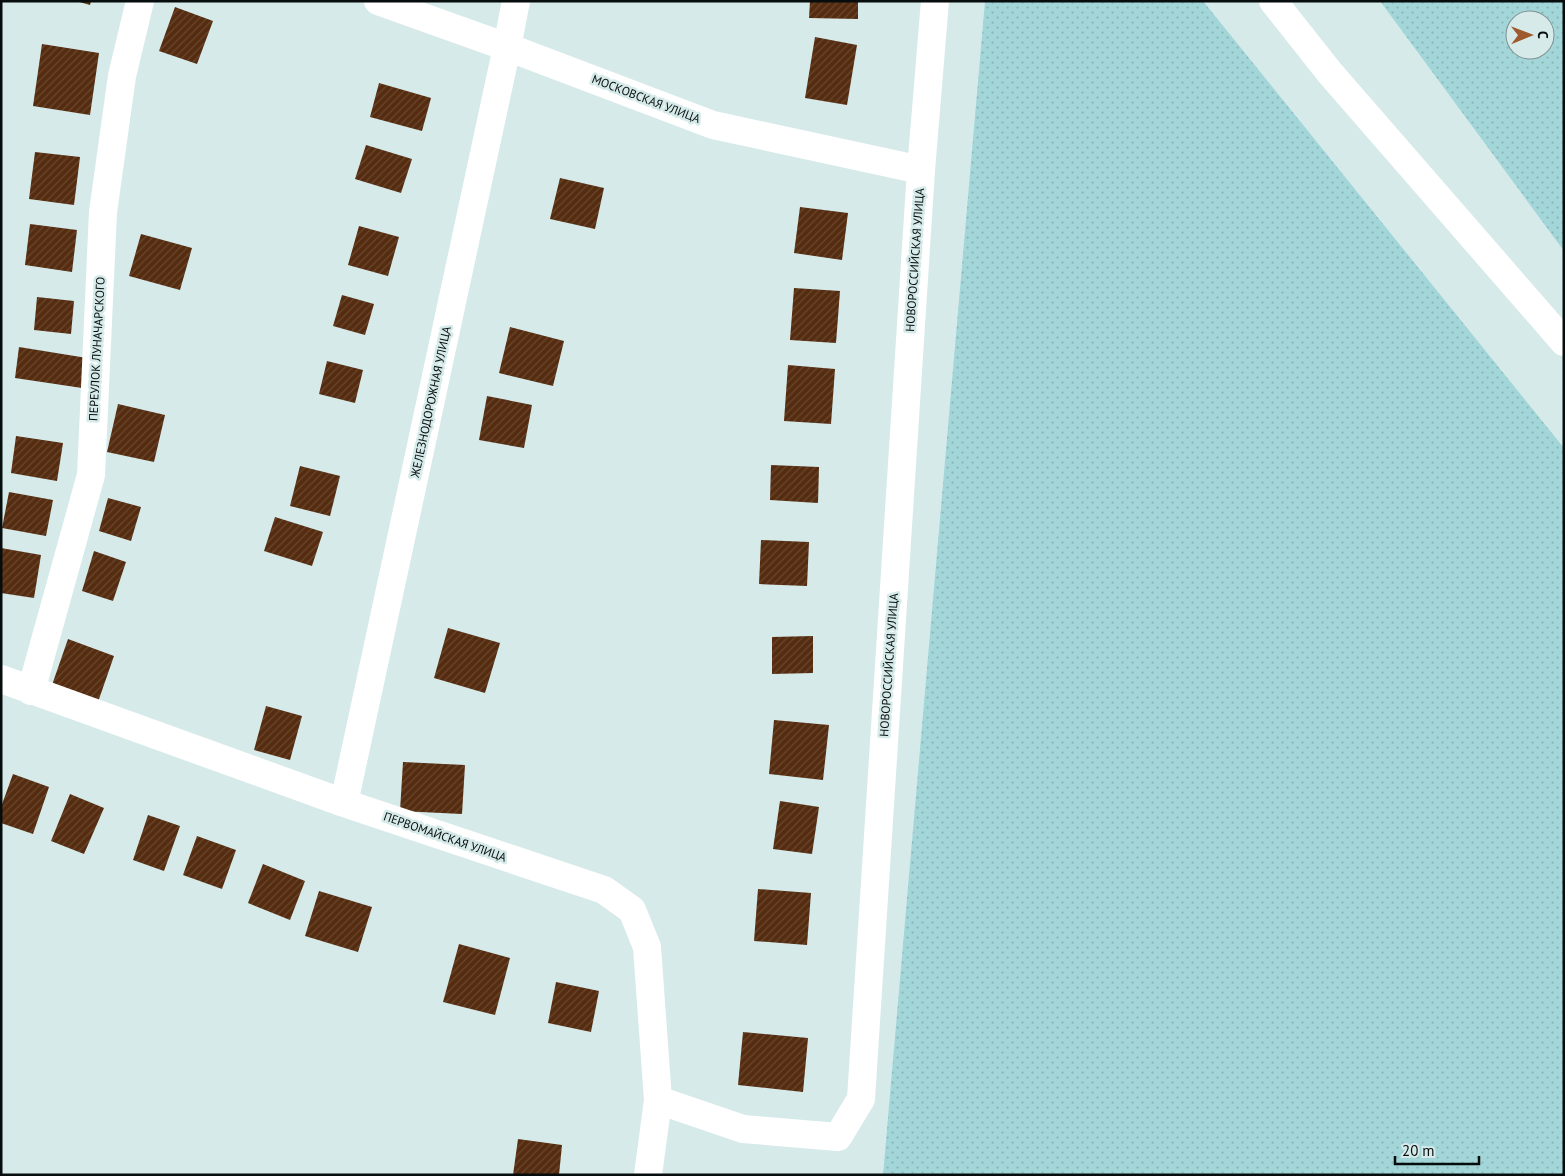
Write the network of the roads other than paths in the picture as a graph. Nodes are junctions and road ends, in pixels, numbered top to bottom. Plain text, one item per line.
1 (140, 1) edge
2 (378, 1) edge
3 (516, 1) edge
4 (936, 1) edge
5 (1273, 1) edge
6 (507, 47) junction
7 (921, 170) junction
8 (1564, 342) edge
9 (1, 679) edge
10 (31, 691) junction
11 (344, 803) junction
12 (658, 1100) junction
13 (648, 1175) edge

1 - 10 street, ПЕРЕУЛОК ЛУНАЧАРСКОГО
2 - 6 street, МОСКОВСКАЯ УЛИЦА
3 - 6 street, ЖЕЛЕЗНОДОРОЖНАЯ УЛИЦА
4 - 7 street, НОВОРОССИЙСКАЯ УЛИЦА
5 - 8 street
6 - 7 street, МОСКОВСКАЯ УЛИЦА
6 - 11 street, ЖЕЛЕЗНОДОРОЖНАЯ УЛИЦА
7 - 12 street, НОВОРОССИЙСКАЯ УЛИЦА
9 - 10 street, ПЕРВОМАЙСКАЯ УЛИЦА
10 - 11 street, ПЕРВОМАЙСКАЯ УЛИЦА
11 - 12 street, ПЕРВОМАЙСКАЯ УЛИЦА
12 - 13 street, ПЕРВОМАЙСКАЯ УЛИЦА

